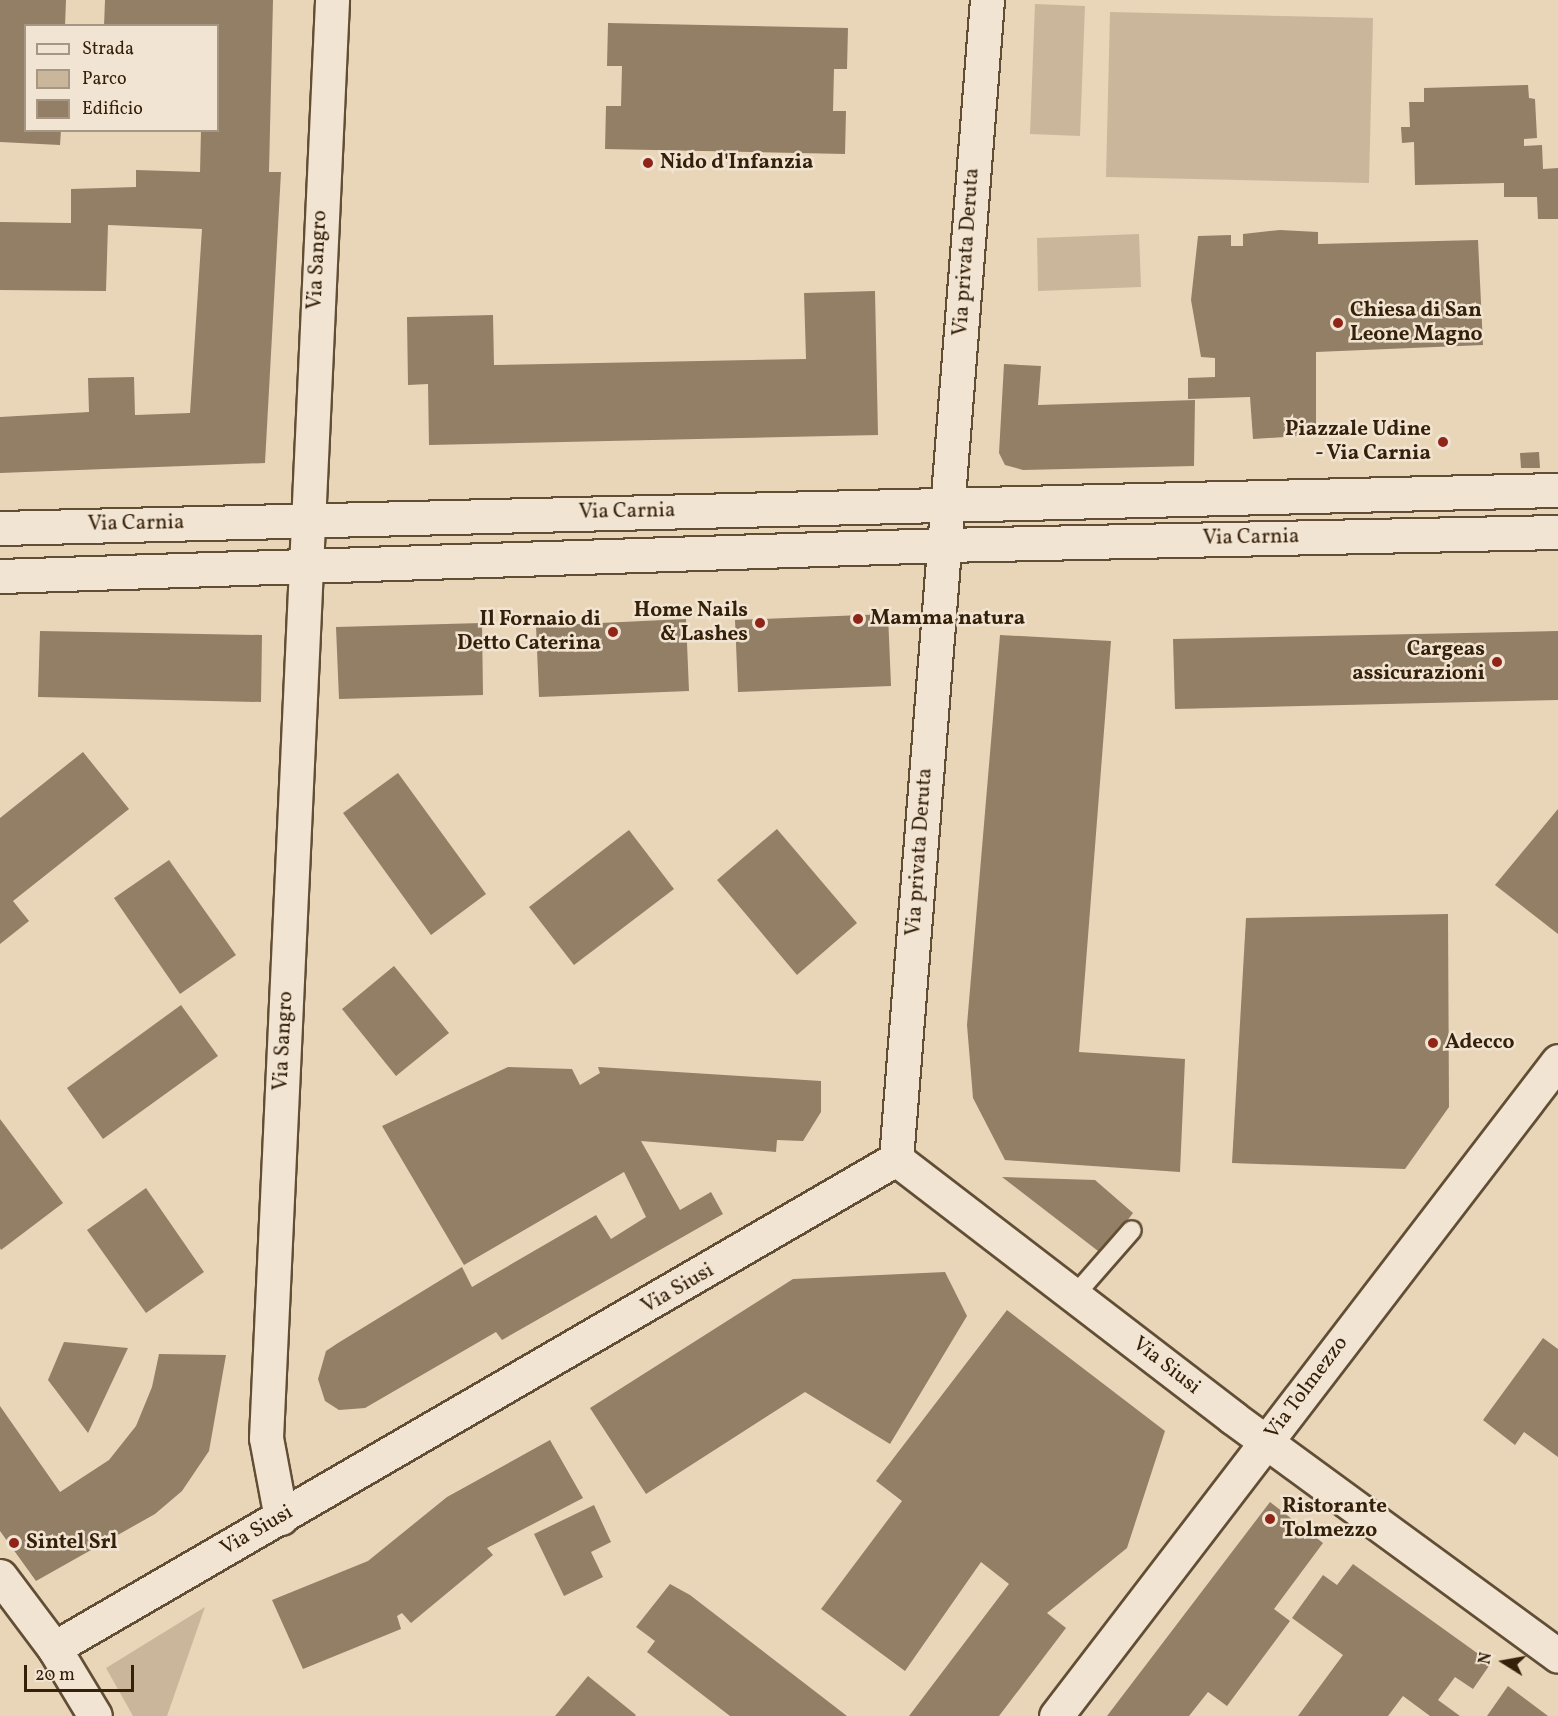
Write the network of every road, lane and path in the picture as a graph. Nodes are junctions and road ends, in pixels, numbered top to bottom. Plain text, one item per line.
1 (332, 0) edge
2 (987, 0) edge
3 (1558, 490) edge
4 (947, 505) junction
5 (307, 520) junction
6 (0, 528) edge
7 (1558, 532) edge
8 (943, 544) junction
9 (307, 564) junction
10 (0, 576) edge
11 (1558, 1061) edge
12 (896, 1159) junction
13 (1132, 1230) dead end
14 (1075, 1295) junction
15 (1266, 1442) junction
16 (281, 1518) junction
17 (0, 1576) edge
18 (54, 1648) junction
19 (1558, 1656) edge
20 (95, 1716) edge
21 (1056, 1716) edge

1 - 5 street, Via Sangro
2 - 4 street, Via privata Deruta
3 - 4 street, Via Carnia
4 - 5 street, Via Carnia
4 - 8 street
5 - 6 street, Via Carnia
5 - 9 street
7 - 8 street, Via Carnia
8 - 9 street, Via Carnia
8 - 12 street, Via privata Deruta
9 - 10 street, Via Carnia
9 - 16 street, Via Sangro
11 - 15 street, Via Tolmezzo
12 - 14 street, Via Siusi
12 - 16 street, Via Siusi
13 - 14 lane
14 - 15 street, Via Siusi
15 - 19 street, Via Siusi
15 - 21 street, Via Tolmezzo
16 - 18 street, Via Siusi
17 - 18 street
18 - 20 street

